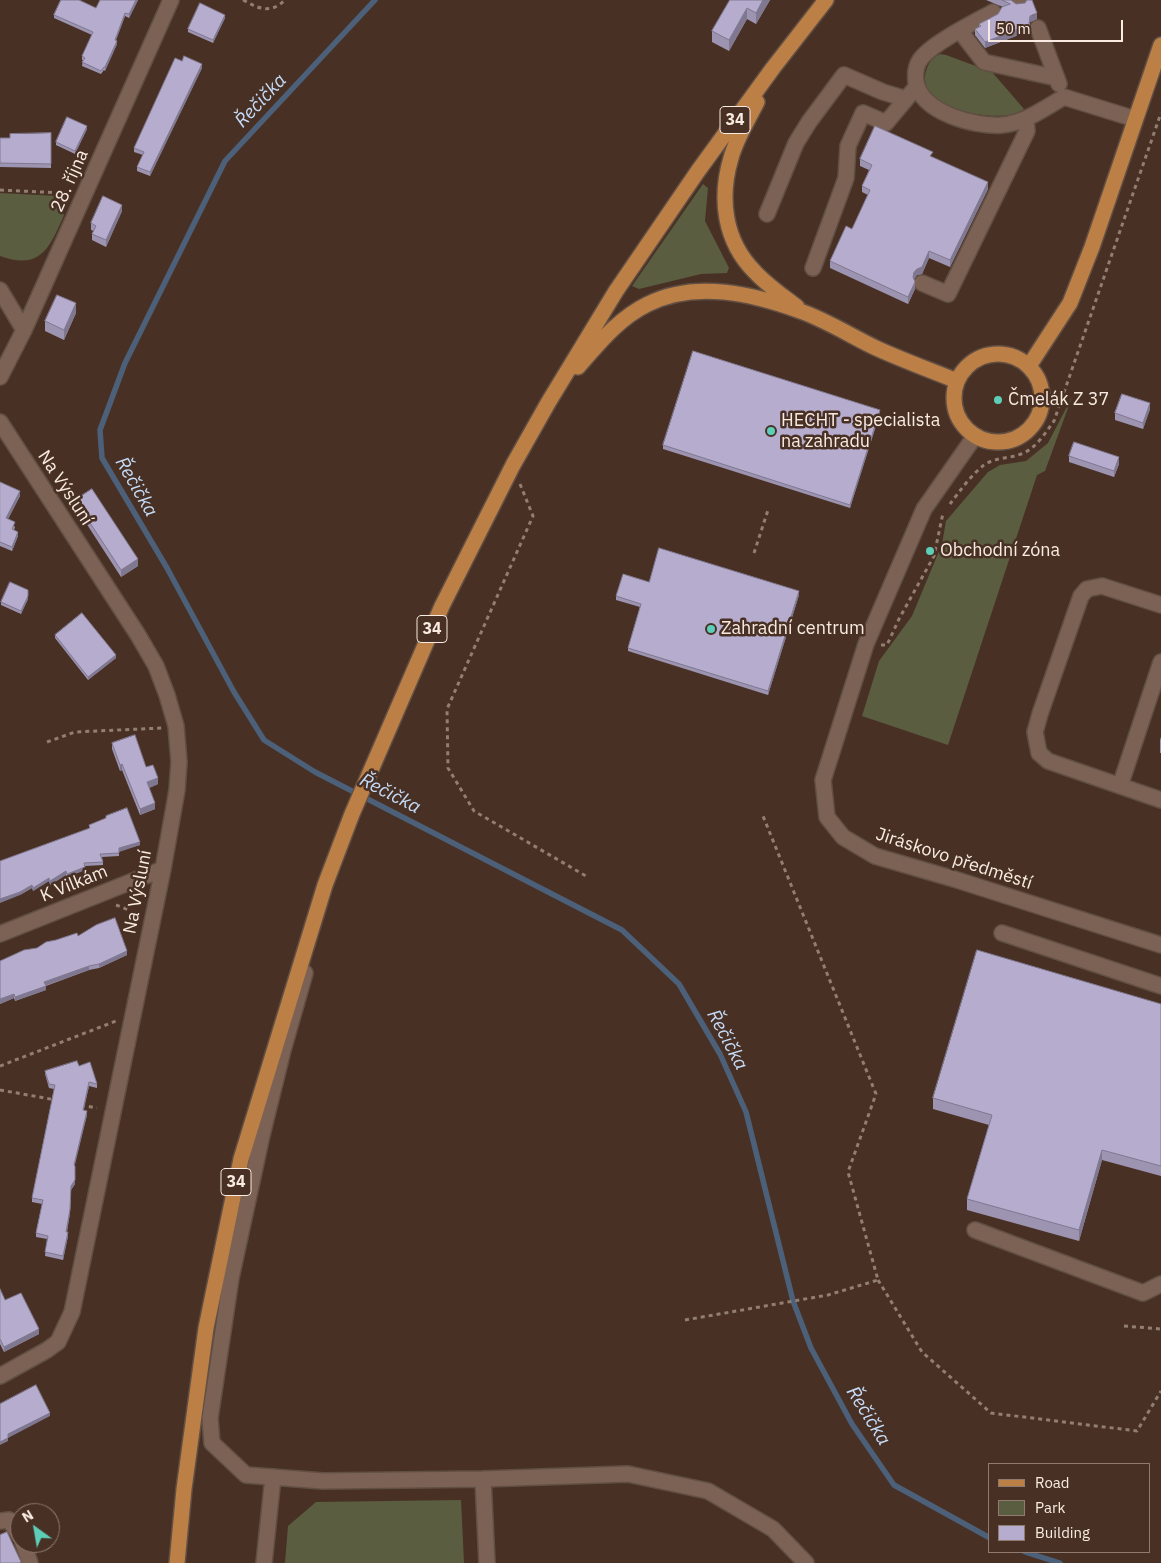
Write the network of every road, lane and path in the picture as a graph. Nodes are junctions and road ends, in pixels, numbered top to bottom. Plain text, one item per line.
1 (171, 0) edge
2 (243, 0) edge
3 (285, 0) edge
4 (826, 0) edge
5 (993, 12) dead end
6 (1038, 28) dead end
7 (960, 31) junction
8 (1161, 45) edge
9 (773, 68) junction
10 (1057, 78) junction
11 (917, 86) junction
12 (1064, 97) junction
13 (906, 99) junction
14 (1161, 113) edge
15 (1026, 119) junction
16 (1135, 119) junction
17 (0, 190) edge
18 (63, 193) dead end
19 (767, 214) dead end
20 (813, 268) dead end
21 (922, 283) dead end
22 (0, 290) edge
23 (802, 311) junction
24 (24, 330) junction
25 (1029, 366) junction
26 (0, 377) edge
27 (957, 381) junction
28 (548, 403) junction
29 (0, 422) edge
30 (975, 436) junction
31 (512, 465) junction
32 (768, 510) dead end
33 (754, 553) dead end
34 (1161, 605) edge
35 (866, 644) junction
36 (1161, 662) edge
37 (170, 727) junction
38 (47, 742) dead end
39 (1120, 786) junction
40 (1161, 800) edge
41 (763, 816) dead end
42 (163, 869) junction
43 (586, 876) dead end
44 (325, 885) junction
45 (111, 904) dead end
46 (140, 926) dead end
47 (1002, 933) dead end
48 (0, 934) edge
49 (1161, 945) edge
50 (1161, 986) edge
51 (128, 1018) junction
52 (0, 1066) edge
53 (0, 1090) edge
54 (57, 1101) edge
55 (76, 1104) edge
56 (113, 1111) junction
57 (975, 1230) dead end
58 (878, 1280) junction
59 (1161, 1284) edge
60 (685, 1320) dead end
61 (1124, 1326) dead end
62 (1161, 1328) edge
63 (0, 1376) edge
64 (1161, 1391) edge
65 (273, 1477) junction
66 (483, 1479) junction
67 (177, 1563) edge
68 (264, 1563) edge
69 (487, 1563) edge
70 (806, 1563) edge

1 - 24 street, 28. října
2 - 3 path
4 - 9 main road, 34
5 - 7 street
6 - 10 street
7 - 10 street
7 - 11 street
8 - 16 main road
9 - 23 main road
9 - 28 main road, 34
10 - 12 street
11 - 13 street
11 - 15 street
12 - 15 street
12 - 16 street
13 - 19 street
13 - 20 street
14 - 35 path
15 - 21 street
16 - 25 main road
17 - 18 path
22 - 24 street
23 - 27 main road
23 - 28 main road
24 - 26 street, 28. října
25 - 27 main road
25 - 30 main road
27 - 30 main road
28 - 31 main road, 34
29 - 37 street, Na Výsluní
30 - 35 street, Jiráskovo předměstí
31 - 43 path
31 - 44 main road, 34
32 - 33 path
34 - 39 street
35 - 49 street, Jiráskovo předměstí
36 - 39 street
37 - 38 path
37 - 42 street, Na Výsluní
39 - 40 street
41 - 58 path
42 - 48 street, K Vilkám
42 - 51 street, Na Výsluní
44 - 65 street
44 - 67 main road, 34
45 - 46 path
47 - 50 street
51 - 52 path
51 - 56 street, Na Výsluní
53 - 54 path
55 - 56 path
56 - 63 street, Na Výsluní
57 - 59 street
58 - 60 path
58 - 64 path
61 - 62 path
65 - 66 street
65 - 68 street
66 - 69 street
66 - 70 street

